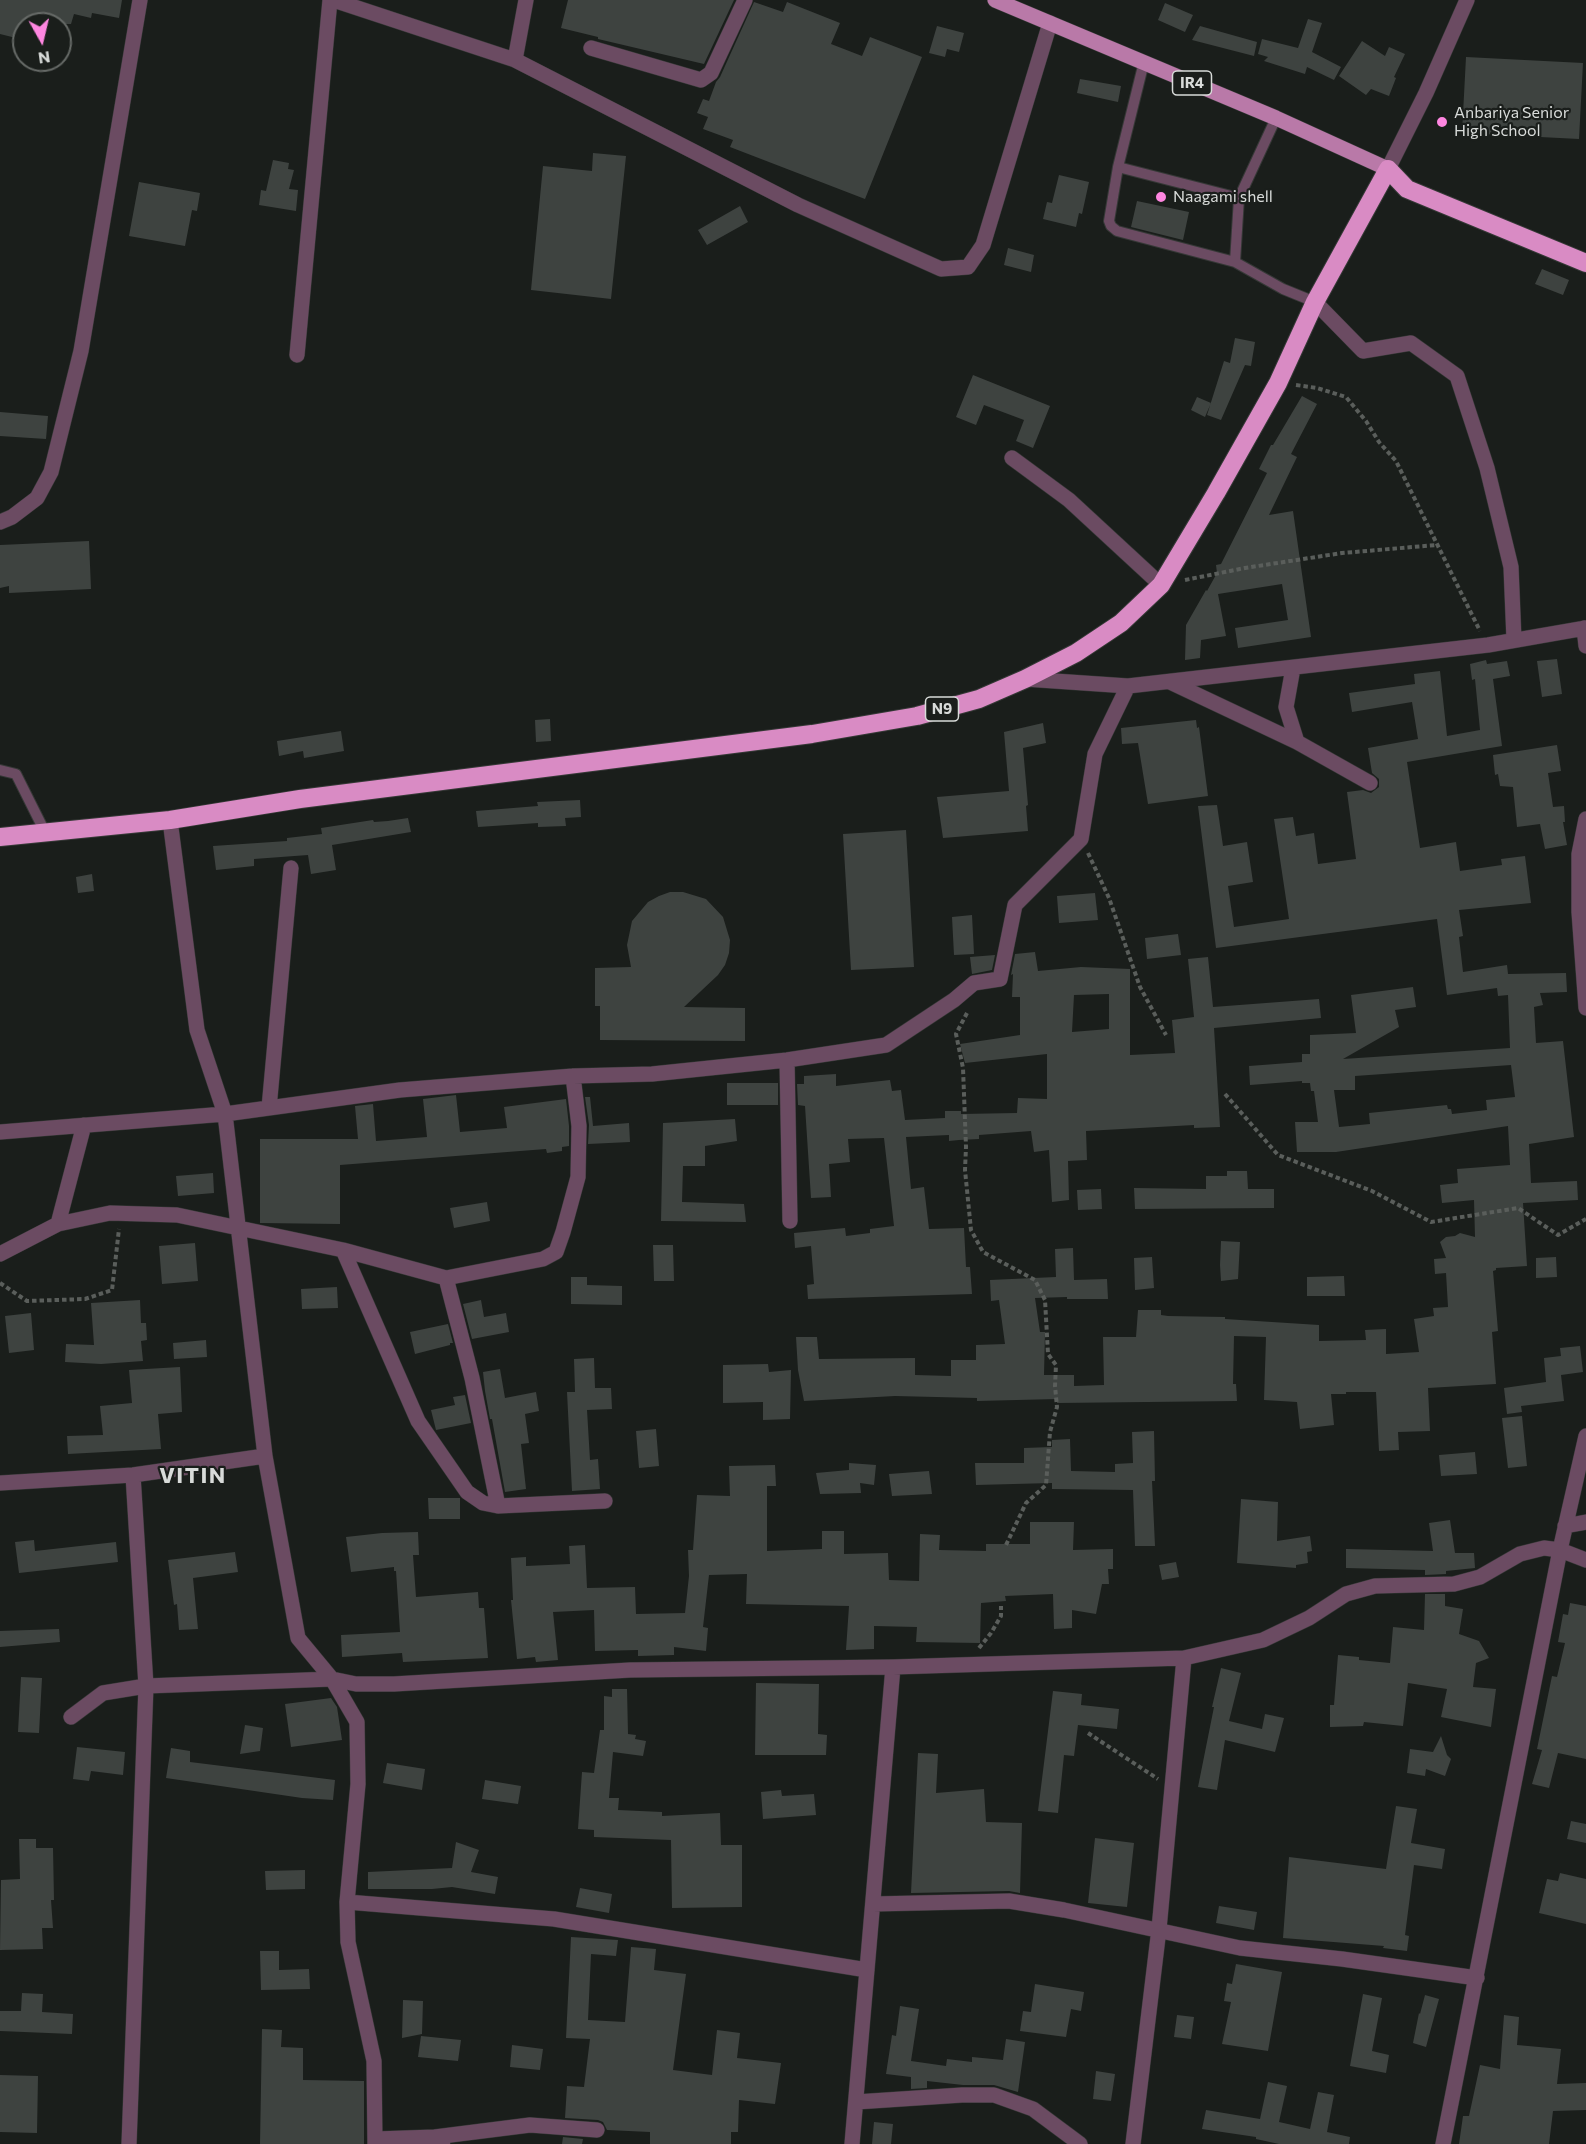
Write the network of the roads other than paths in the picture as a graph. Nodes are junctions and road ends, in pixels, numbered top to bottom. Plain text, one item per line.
1 (140, 0) edge
2 (332, 0) edge
3 (526, 0) edge
4 (745, 0) edge
5 (995, 0) edge
6 (1467, 0) edge
7 (1050, 22) junction
8 (591, 48) dead end
9 (515, 60) junction
10 (1144, 62) junction
11 (1276, 118) junction
12 (1118, 167) junction
13 (1388, 169) junction
14 (1239, 198) junction
15 (1235, 262) junction
16 (1586, 263) edge
17 (1315, 302) junction
18 (297, 355) dead end
19 (1012, 458) dead end
20 (0, 522) edge
21 (1161, 585) junction
22 (1585, 628) edge
23 (1514, 640) junction
24 (1586, 646) edge
25 (1293, 668) junction
26 (1025, 679) junction
27 (1170, 682) junction
28 (1128, 686) junction
29 (1297, 742) junction
30 (0, 770) edge
31 (1370, 783) dead end
32 (1586, 819) edge
33 (170, 820) junction
34 (45, 832) junction
35 (0, 837) edge
36 (291, 868) dead end
37 (1586, 1008) edge
38 (787, 1060) junction
39 (573, 1076) junction
40 (269, 1108) junction
41 (225, 1114) junction
42 (84, 1125) junction
43 (0, 1132) edge
44 (790, 1221) dead end
45 (58, 1224) junction
46 (239, 1229) junction
47 (343, 1250) junction
48 (0, 1254) edge
49 (446, 1278) junction
50 (1586, 1436) edge
51 (265, 1456) junction
52 (133, 1475) junction
53 (0, 1483) edge
54 (605, 1501) dead end
55 (498, 1506) junction
56 (1586, 1522) edge
57 (1565, 1526) junction
58 (1560, 1550) junction
59 (1586, 1560) edge
60 (1184, 1658) junction
61 (892, 1667) junction
62 (332, 1679) junction
63 (146, 1686) junction
64 (71, 1717) dead end
65 (347, 1902) junction
66 (873, 1904) junction
67 (1159, 1929) junction
68 (867, 1970) junction
69 (1476, 1978) junction
70 (856, 2102) junction
71 (597, 2130) dead end
72 (442, 2140) edge
73 (375, 2142) edge
74 (129, 2144) edge
75 (852, 2144) edge
76 (1080, 2144) edge
77 (1132, 2144) edge
78 (1443, 2144) edge

1 - 20 street
2 - 9 street
2 - 18 street
3 - 9 street
4 - 8 street
5 - 7 main road, IR4
6 - 13 street
7 - 9 street
7 - 10 main road, IR4
10 - 11 main road, IR4
10 - 12 lane
11 - 13 main road, IR4
11 - 14 lane
12 - 14 lane
12 - 15 lane
13 - 16 highway
13 - 17 highway, N9
14 - 15 lane
15 - 17 lane
17 - 21 highway, N9
17 - 23 street
19 - 21 street
21 - 26 highway, N9
22 - 23 street
22 - 24 street
23 - 25 street
25 - 27 street
25 - 29 street
26 - 28 street
26 - 33 highway, N9
27 - 28 street
27 - 29 street
28 - 38 street
29 - 31 street
30 - 34 lane
32 - 37 street
33 - 34 highway, N9
33 - 41 street
34 - 35 highway, N9
36 - 40 street
38 - 39 street
38 - 44 street
39 - 40 street
39 - 49 street
40 - 41 street
41 - 42 street
41 - 46 street
42 - 43 street
42 - 45 street
45 - 46 street
45 - 48 street
46 - 47 street
46 - 51 street
47 - 49 street
47 - 55 street
49 - 55 street
50 - 57 street
51 - 52 street
51 - 62 street
52 - 53 street
52 - 63 street
54 - 55 street
56 - 57 street
57 - 58 street
58 - 59 street
58 - 60 street
58 - 69 street
60 - 61 street
60 - 67 street
61 - 62 street
61 - 66 street
62 - 63 street
62 - 65 street
63 - 64 street
63 - 74 street
65 - 68 street
65 - 73 street
66 - 67 street
66 - 68 street
67 - 69 street
67 - 77 street
68 - 70 street
69 - 78 street
70 - 75 street
70 - 76 street
71 - 72 street
72 - 73 street

